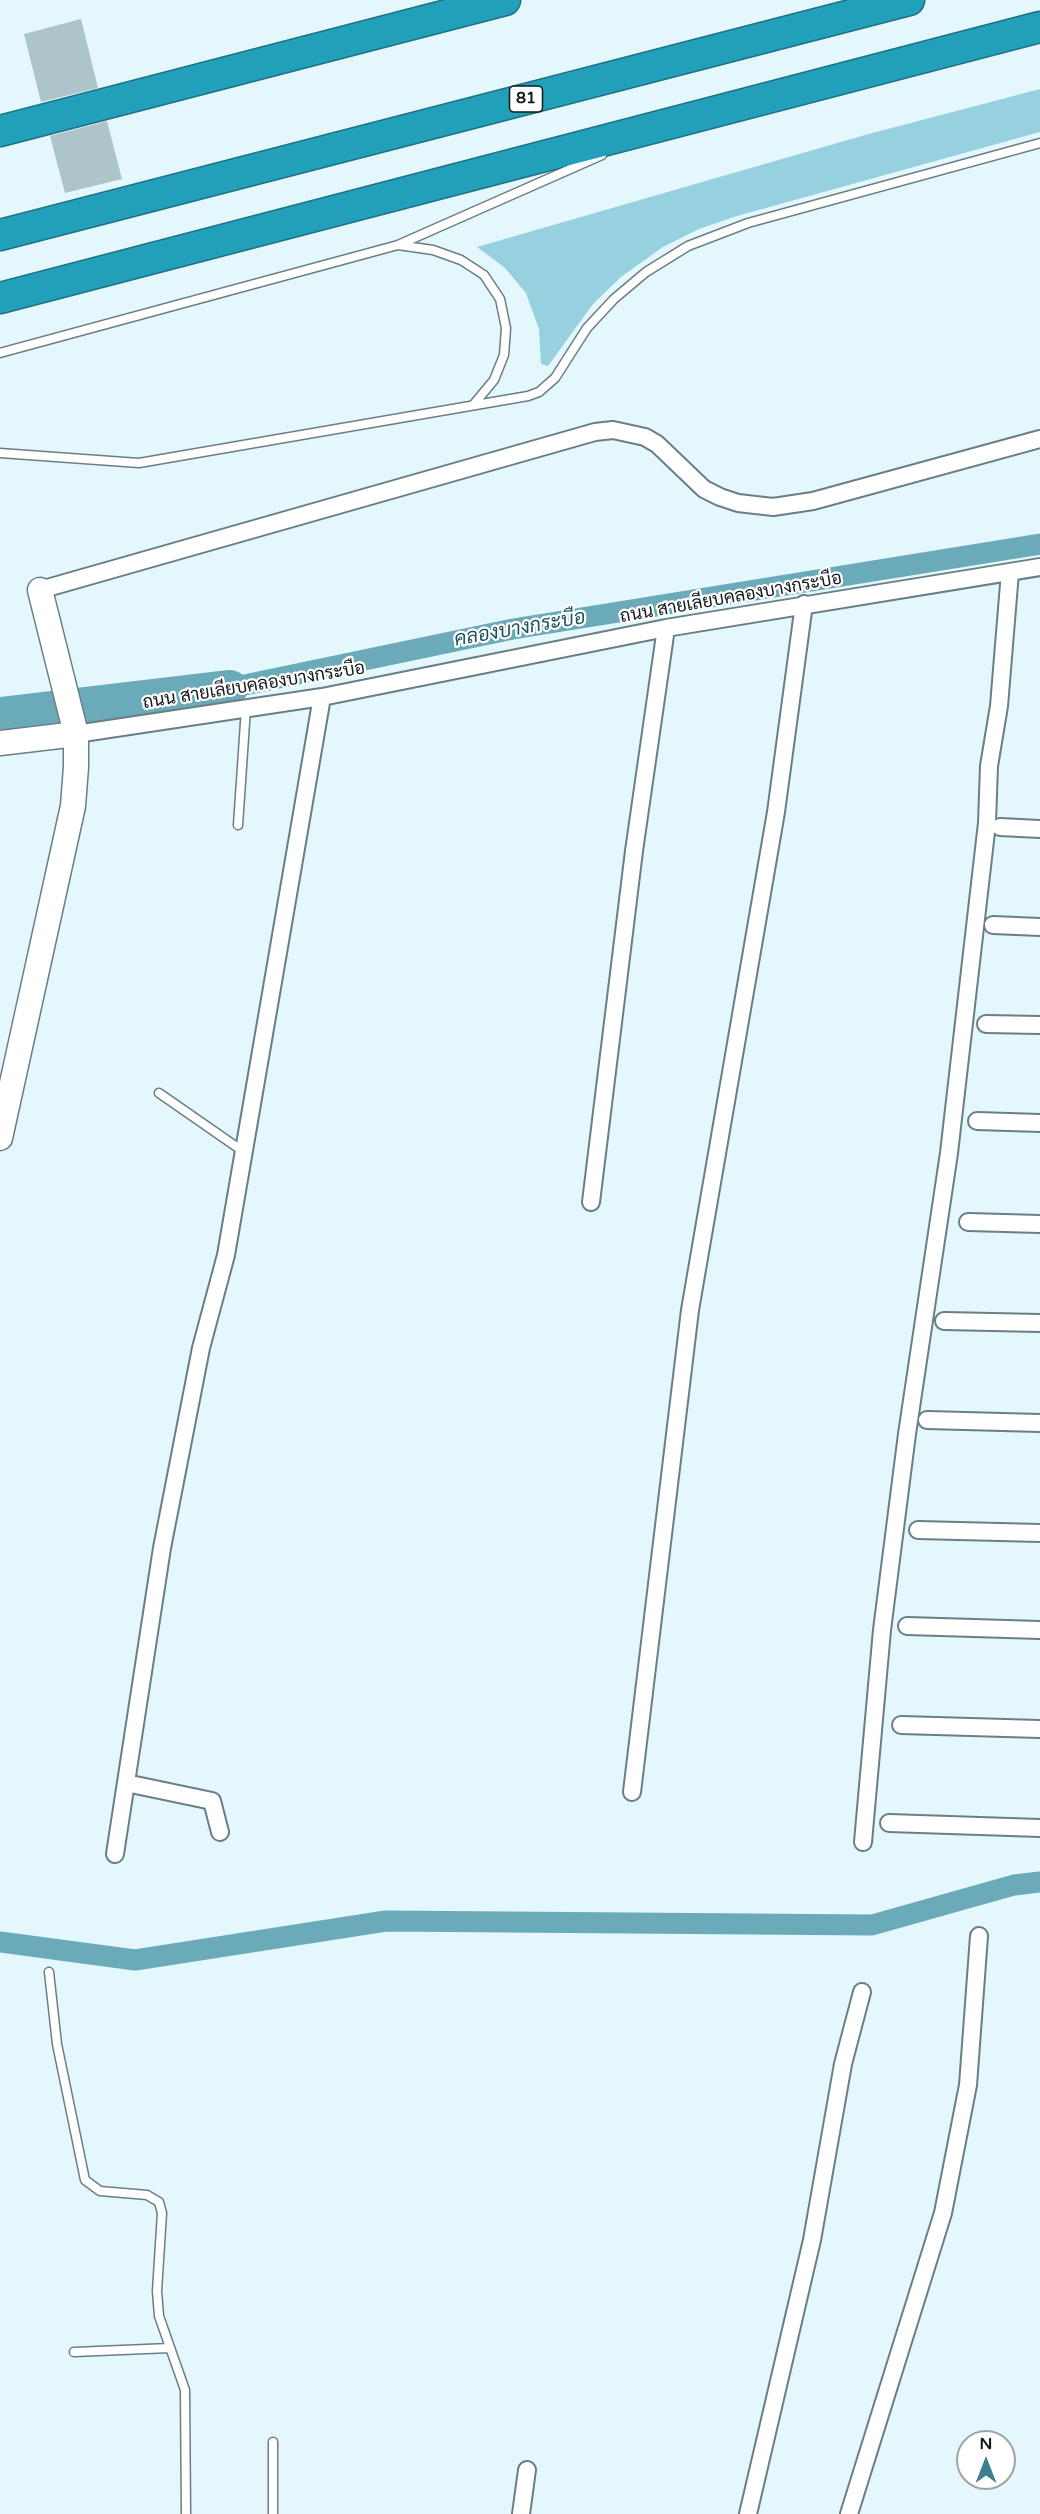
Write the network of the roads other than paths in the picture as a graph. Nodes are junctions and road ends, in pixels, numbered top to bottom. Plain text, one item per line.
1 (505, 0) edge
2 (909, 0) edge
3 (1040, 27) edge
4 (680, 121) junction
5 (0, 131) edge
6 (1040, 143) edge
7 (626, 145) dead end
8 (615, 149) dead end
9 (0, 235) edge
10 (398, 245) junction
11 (0, 298) edge
12 (0, 353) edge
13 (474, 404) junction
14 (1040, 439) edge
15 (0, 453) edge
16 (1040, 567) edge
17 (1010, 572) junction
18 (40, 590) joint
19 (804, 604) junction
20 (666, 628) junction
21 (322, 697) junction
22 (246, 708) junction
23 (76, 734) junction
24 (0, 743) edge
25 (238, 825) dead end
26 (1000, 827) dead end
27 (1040, 829) edge
28 (993, 925) dead end
29 (1040, 927) edge
30 (986, 1024) dead end
31 (1040, 1025) edge
32 (159, 1093) dead end
33 (977, 1121) dead end
34 (1040, 1123) edge
35 (0, 1138) edge
36 (243, 1152) junction
37 (591, 1202) dead end
38 (968, 1222) dead end
39 (1040, 1224) edge
40 (944, 1321) dead end
41 (1040, 1323) edge
42 (927, 1420) dead end
43 (1040, 1423) edge
44 (918, 1530) dead end
45 (1040, 1533) edge
46 (907, 1626) dead end
47 (1040, 1629) edge
48 (901, 1725) dead end
49 (1040, 1730) edge
50 (126, 1783) junction
51 (632, 1792) dead end
52 (890, 1823) dead end
53 (1040, 1828) edge
54 (220, 1833) dead end
55 (864, 1842) dead end
56 (115, 1854) dead end
57 (979, 1936) dead end
58 (49, 1972) dead end
59 (861, 1992) dead end
60 (170, 2348) junction
61 (74, 2352) dead end
62 (273, 2442) dead end
63 (526, 2470) dead end
64 (186, 2514) edge
65 (273, 2514) edge
66 (521, 2514) edge
67 (748, 2514) edge
68 (849, 2514) edge

1 - 5 highway
2 - 9 highway, 81
3 - 4 highway
4 - 7 lane
4 - 11 highway
6 - 13 lane
8 - 10 lane
10 - 12 lane
10 - 13 lane
13 - 15 lane
14 - 18 street
16 - 17 street, ถนน สายเลียบคลองบางกระบือ
17 - 19 street, ถนน สายเลียบคลองบางกระบือ
17 - 55 street
18 - 23 street
19 - 20 street, ถนน สายเลียบคลองบางกระบือ
19 - 51 street
20 - 21 street, ถนน สายเลียบคลองบางกระบือ
20 - 37 street
21 - 22 street, ถนน สายเลียบคลองบางกระบือ
21 - 36 street
22 - 23 street, ถนน สายเลียบคลองบางกระบือ
22 - 25 lane
23 - 24 street
23 - 35 street
26 - 27 street
28 - 29 street
30 - 31 street
32 - 36 lane
33 - 34 street
36 - 50 street
38 - 39 street
40 - 41 street
42 - 43 street
44 - 45 street
46 - 47 street
48 - 49 street
50 - 54 street
50 - 56 street
52 - 53 street
57 - 68 street
58 - 60 lane
59 - 67 street
60 - 61 lane
60 - 64 lane
62 - 65 lane
63 - 66 street

